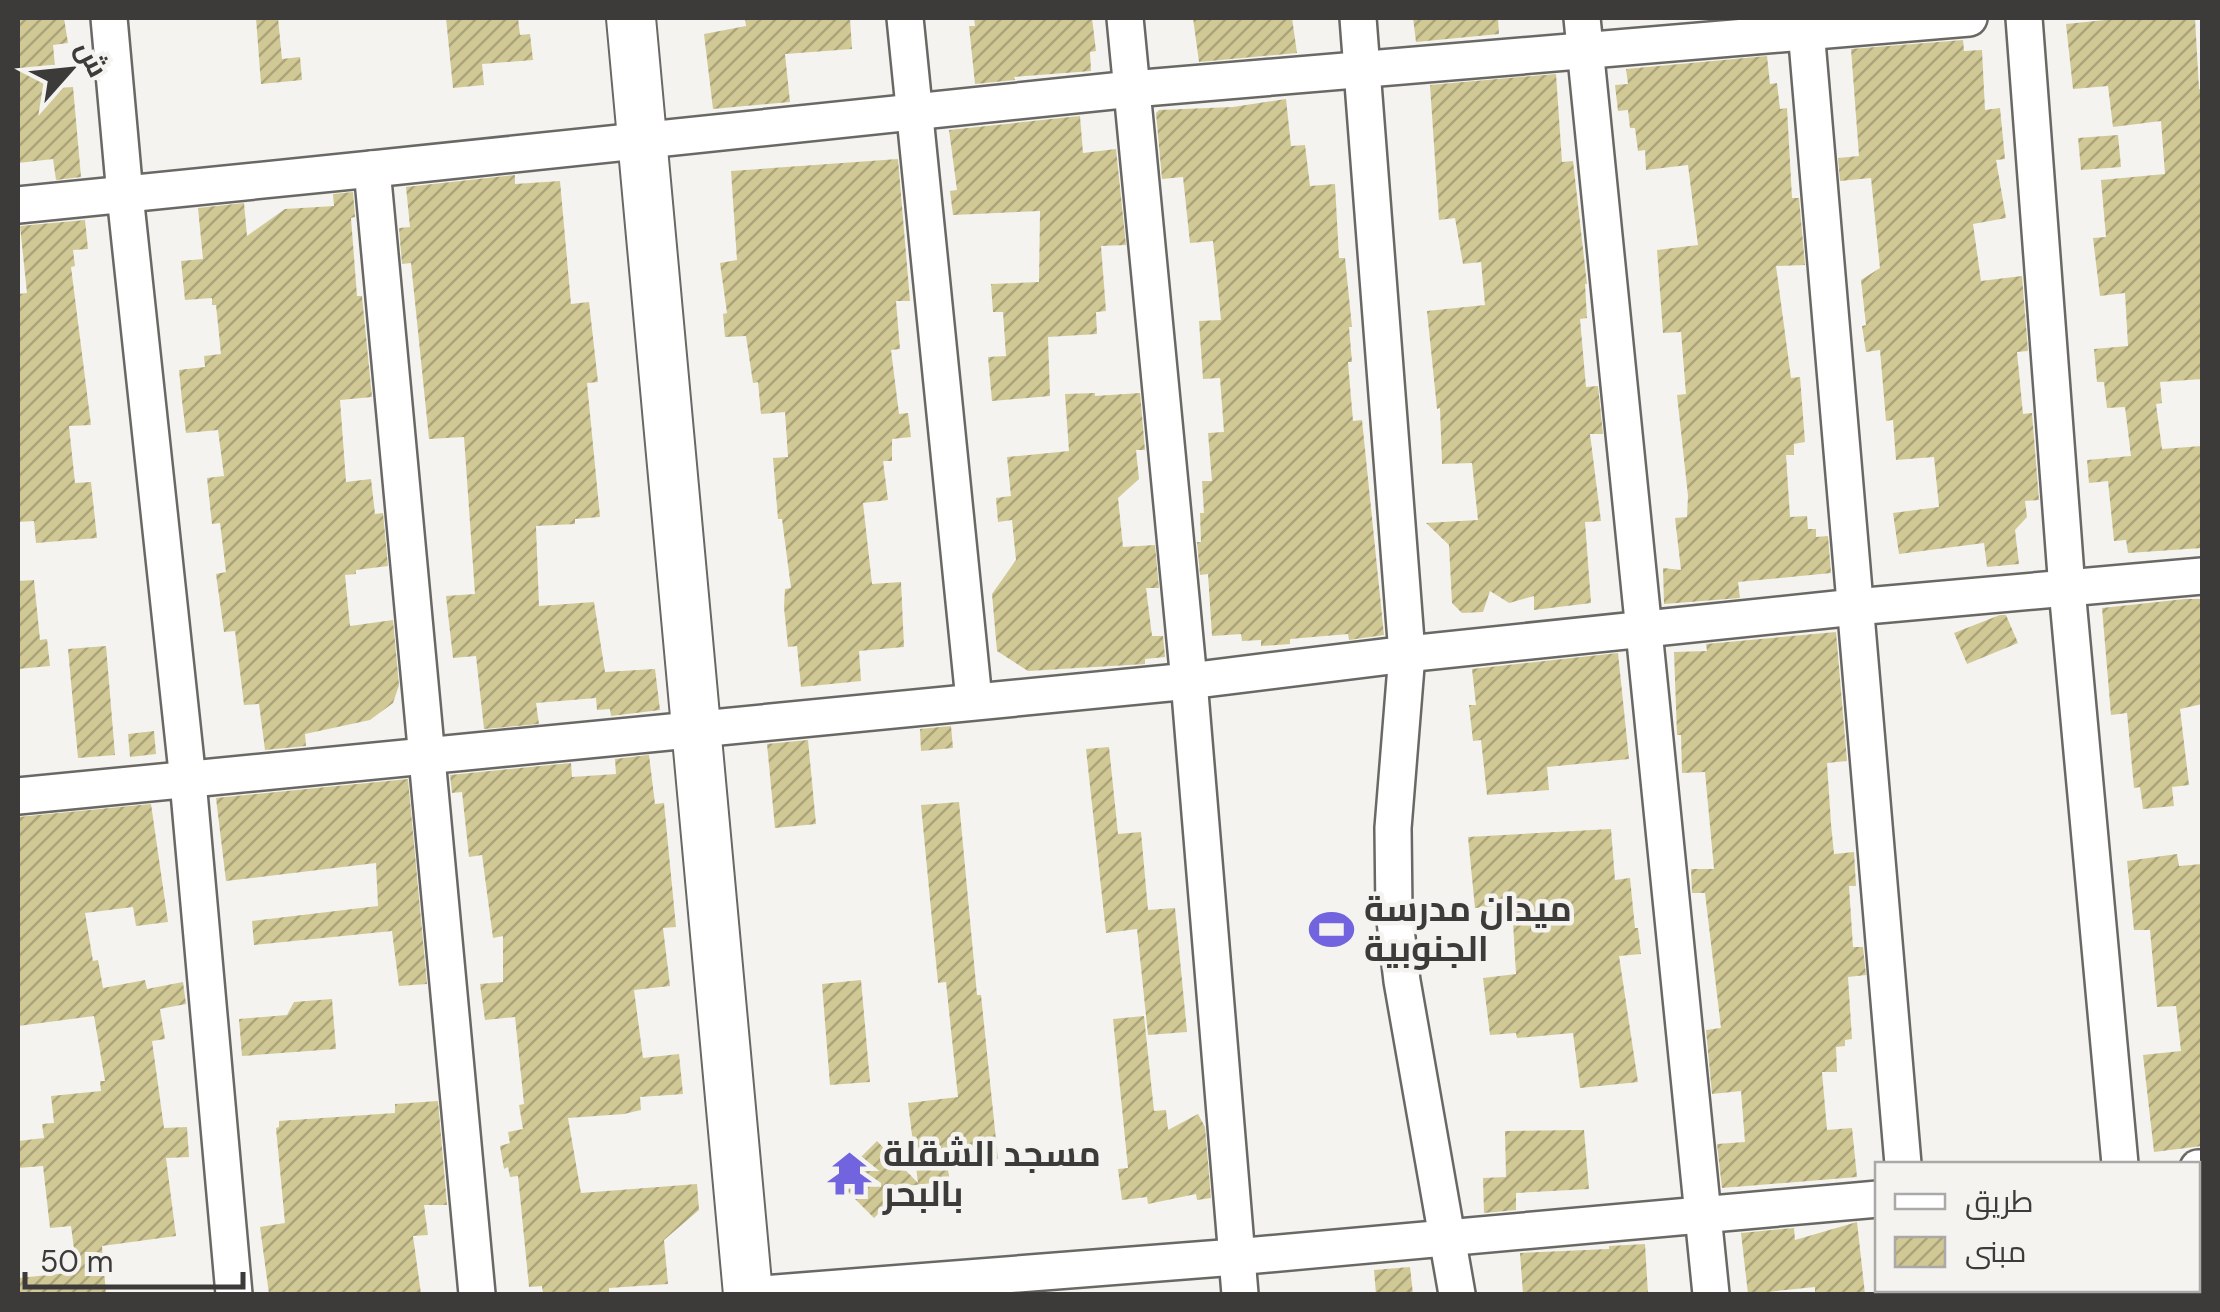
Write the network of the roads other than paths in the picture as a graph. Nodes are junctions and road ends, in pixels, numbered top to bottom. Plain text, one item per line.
1 (110, 18) edge
2 (631, 18) edge
3 (906, 18) edge
4 (1125, 18) edge
5 (1358, 18) edge
6 (1969, 18) edge
7 (2024, 18) edge
8 (1805, 24) edge
9 (1583, 34) edge
10 (1364, 69) junction
11 (1132, 89) junction
12 (915, 111) junction
13 (642, 141) junction
14 (372, 169) junction
15 (125, 194) junction
16 (18, 204) edge
17 (2202, 576) edge
18 (2067, 589) junction
19 (1855, 607) junction
20 (1643, 629) junction
21 (1407, 654) junction
22 (1189, 681) junction
23 (974, 700) junction
24 (696, 728) junction
25 (426, 756) junction
26 (188, 781) junction
27 (18, 796) edge
28 (1902, 1162) edge
29 (2120, 1162) edge
30 (1875, 1199) edge
31 (1703, 1216) junction
32 (1449, 1237) junction
33 (1235, 1257) junction
34 (1032, 1283) edge
35 (234, 1294) edge
36 (477, 1294) edge
37 (748, 1294) edge
38 (762, 1294) edge
39 (1240, 1294) edge
40 (1457, 1294) edge
41 (1711, 1294) edge

1 - 15 street
2 - 13 street
3 - 12 street
4 - 11 street
5 - 10 street
6 - 8 street
7 - 18 street
8 - 9 street
8 - 19 street
9 - 10 street
9 - 20 street
10 - 11 street
10 - 21 street
11 - 12 street
11 - 22 street
12 - 13 street
12 - 23 street
13 - 14 street
13 - 24 street
14 - 15 street
14 - 25 street
15 - 16 street
15 - 26 street
17 - 18 street
18 - 19 street
18 - 29 street
19 - 20 street
19 - 28 street
20 - 21 street
20 - 31 street
21 - 22 street
21 - 32 street
22 - 23 street
22 - 33 street
23 - 24 street
24 - 25 street
24 - 37 street
25 - 26 street
25 - 36 street
26 - 27 street
26 - 35 street
30 - 31 street
31 - 32 street
31 - 41 street
32 - 33 street
32 - 40 street
33 - 34 street
33 - 39 street
34 - 38 street

